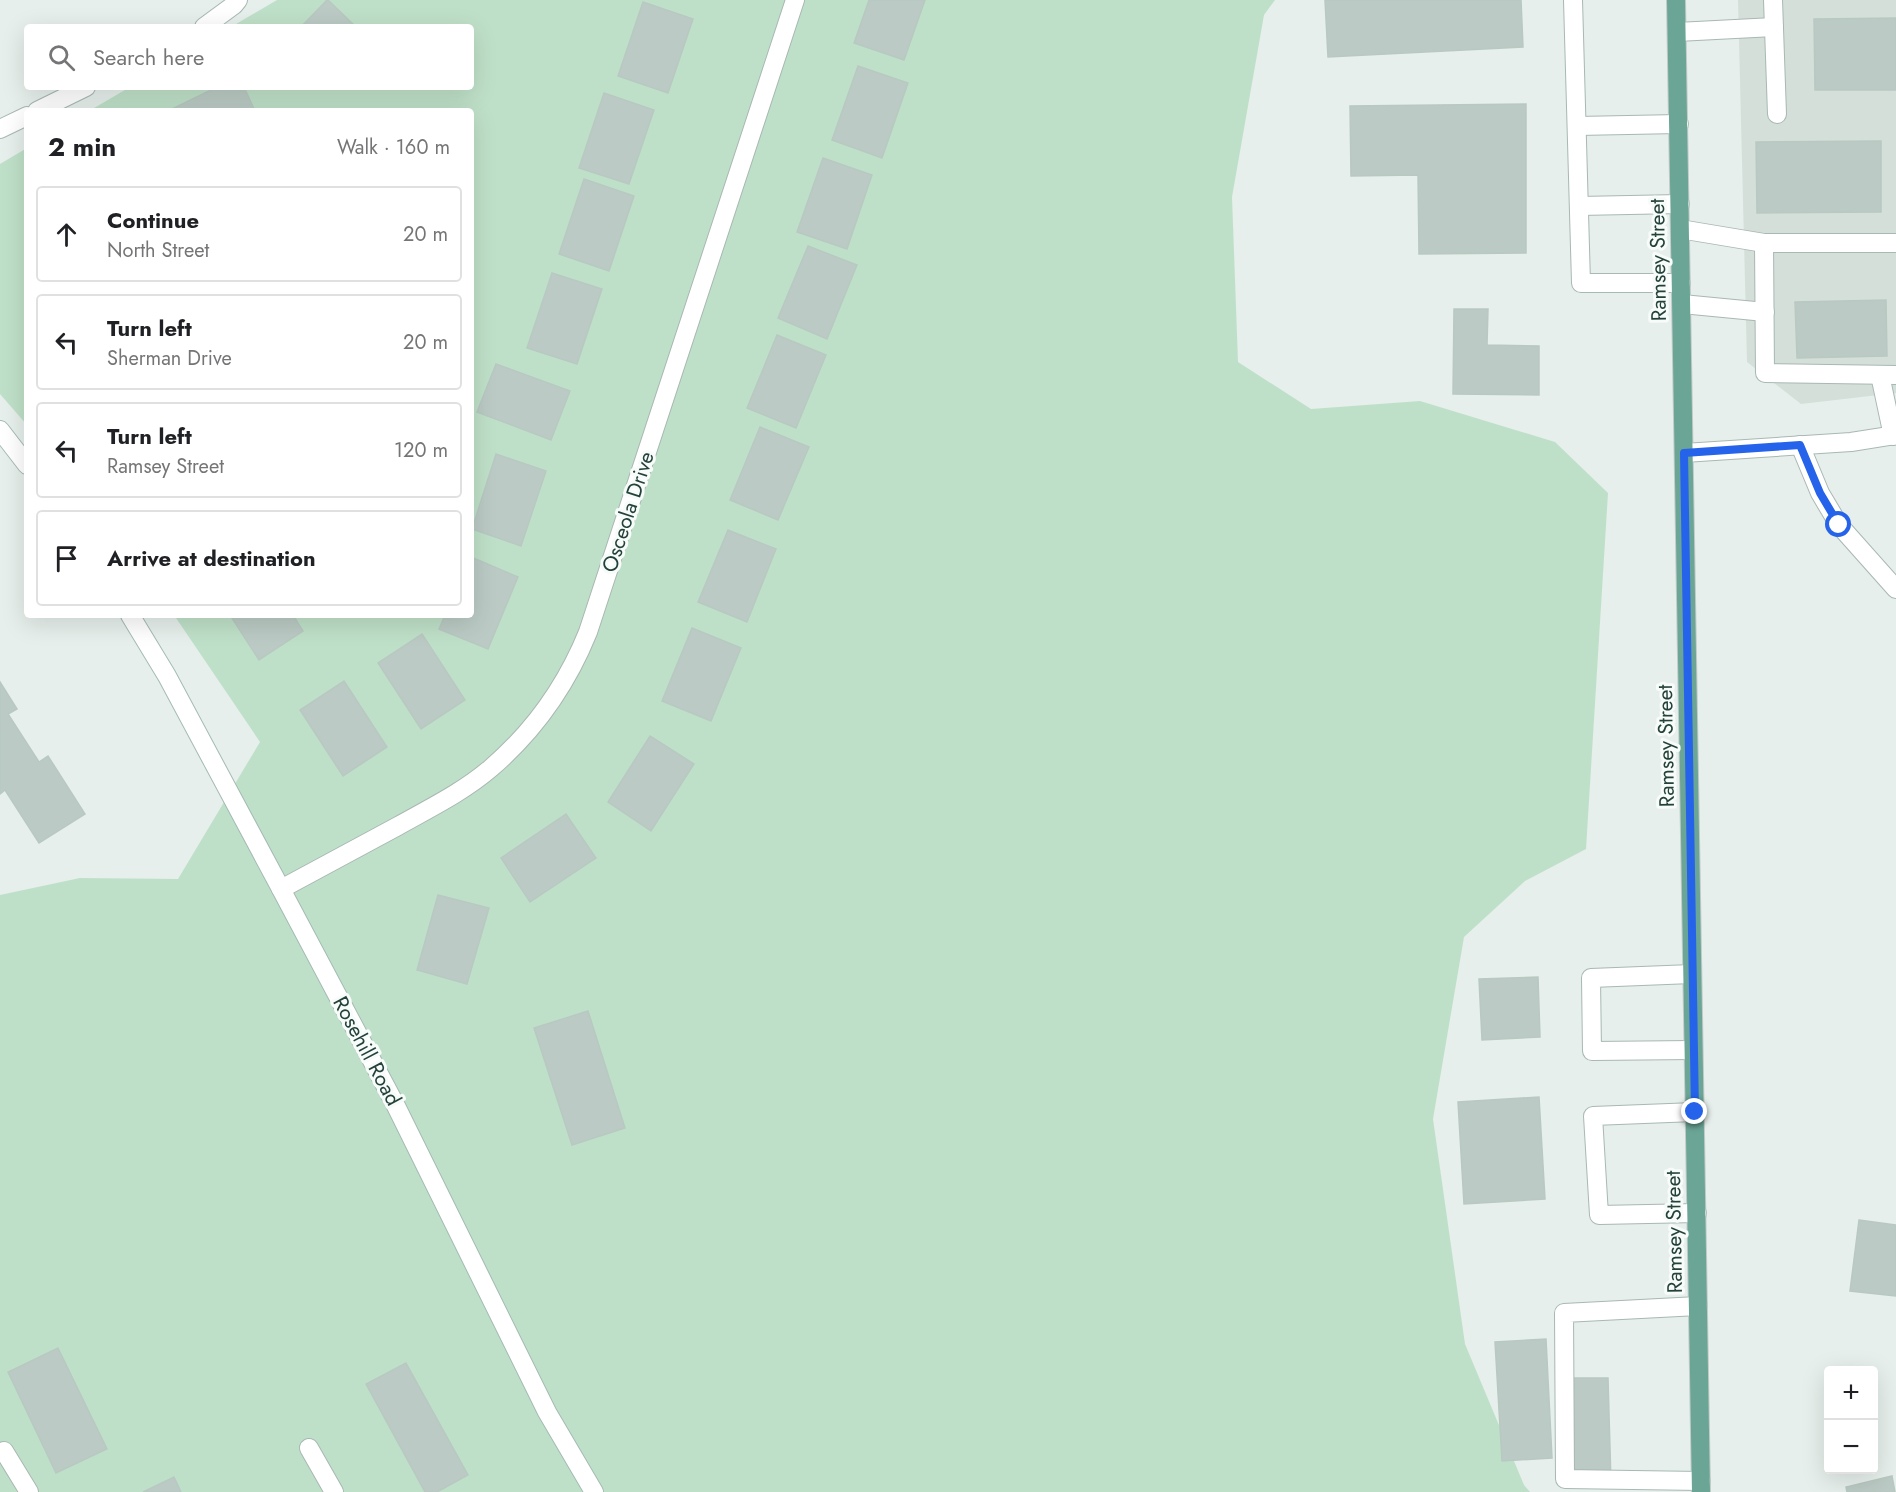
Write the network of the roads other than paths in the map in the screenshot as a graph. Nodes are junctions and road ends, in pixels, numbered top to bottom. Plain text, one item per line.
1 (238, 0) edge
2 (795, 0) edge
3 (1573, 0) edge
4 (1676, 0) edge
5 (1773, 0) edge
6 (208, 24) edge
7 (1774, 27) junction
8 (1677, 32) junction
9 (80, 90) edge
10 (43, 108) edge
11 (1778, 114) dead end
12 (24, 117) edge
13 (1678, 124) junction
14 (1577, 126) junction
15 (0, 129) edge
16 (1680, 204) junction
17 (1579, 206) junction
18 (1680, 230) junction
19 (1764, 243) junction
20 (1896, 243) edge
21 (1681, 283) junction
22 (1682, 304) junction
23 (1765, 312) junction
24 (1888, 375) edge
25 (1895, 435) edge
26 (4, 442) edge
27 (1800, 445) junction
28 (1684, 453) junction
29 (24, 462) edge
30 (1896, 589) edge
31 (132, 618) edge
32 (281, 889) junction
33 (1692, 974) junction
34 (1694, 1050) junction
35 (1695, 1112) junction
36 (1697, 1213) junction
37 (1698, 1306) junction
38 (309, 1448) dead end
39 (0, 1454) edge
40 (1701, 1486) edge
41 (29, 1492) edge
42 (334, 1492) edge
43 (594, 1492) edge

1 - 6 street
2 - 32 street, Osceola Drive
3 - 14 street
4 - 8 main road, Ramsey Street
5 - 7 street
7 - 8 street
7 - 11 street
8 - 13 main road, Ramsey Street
9 - 10 street
12 - 15 street
13 - 14 street
13 - 16 main road, Ramsey Street
14 - 17 street
16 - 17 street
16 - 18 main road, Ramsey Street
17 - 21 street
18 - 19 street
18 - 21 main road, Ramsey Street
19 - 20 street
19 - 23 street
21 - 22 main road, Ramsey Street
22 - 23 street
22 - 28 main road, Ramsey Street
23 - 24 street
24 - 25 street
25 - 27 street
26 - 29 street
27 - 28 street
27 - 30 street
28 - 33 main road, Ramsey Street
31 - 32 street, Rosehill Road
32 - 43 street, Rosehill Road
33 - 34 main road, Ramsey Street
33 - 34 street
34 - 35 main road, Ramsey Street
35 - 36 main road, Ramsey Street
35 - 36 street
36 - 37 main road, Ramsey Street
37 - 40 main road, Ramsey Street
37 - 40 street
38 - 42 street
39 - 41 street

